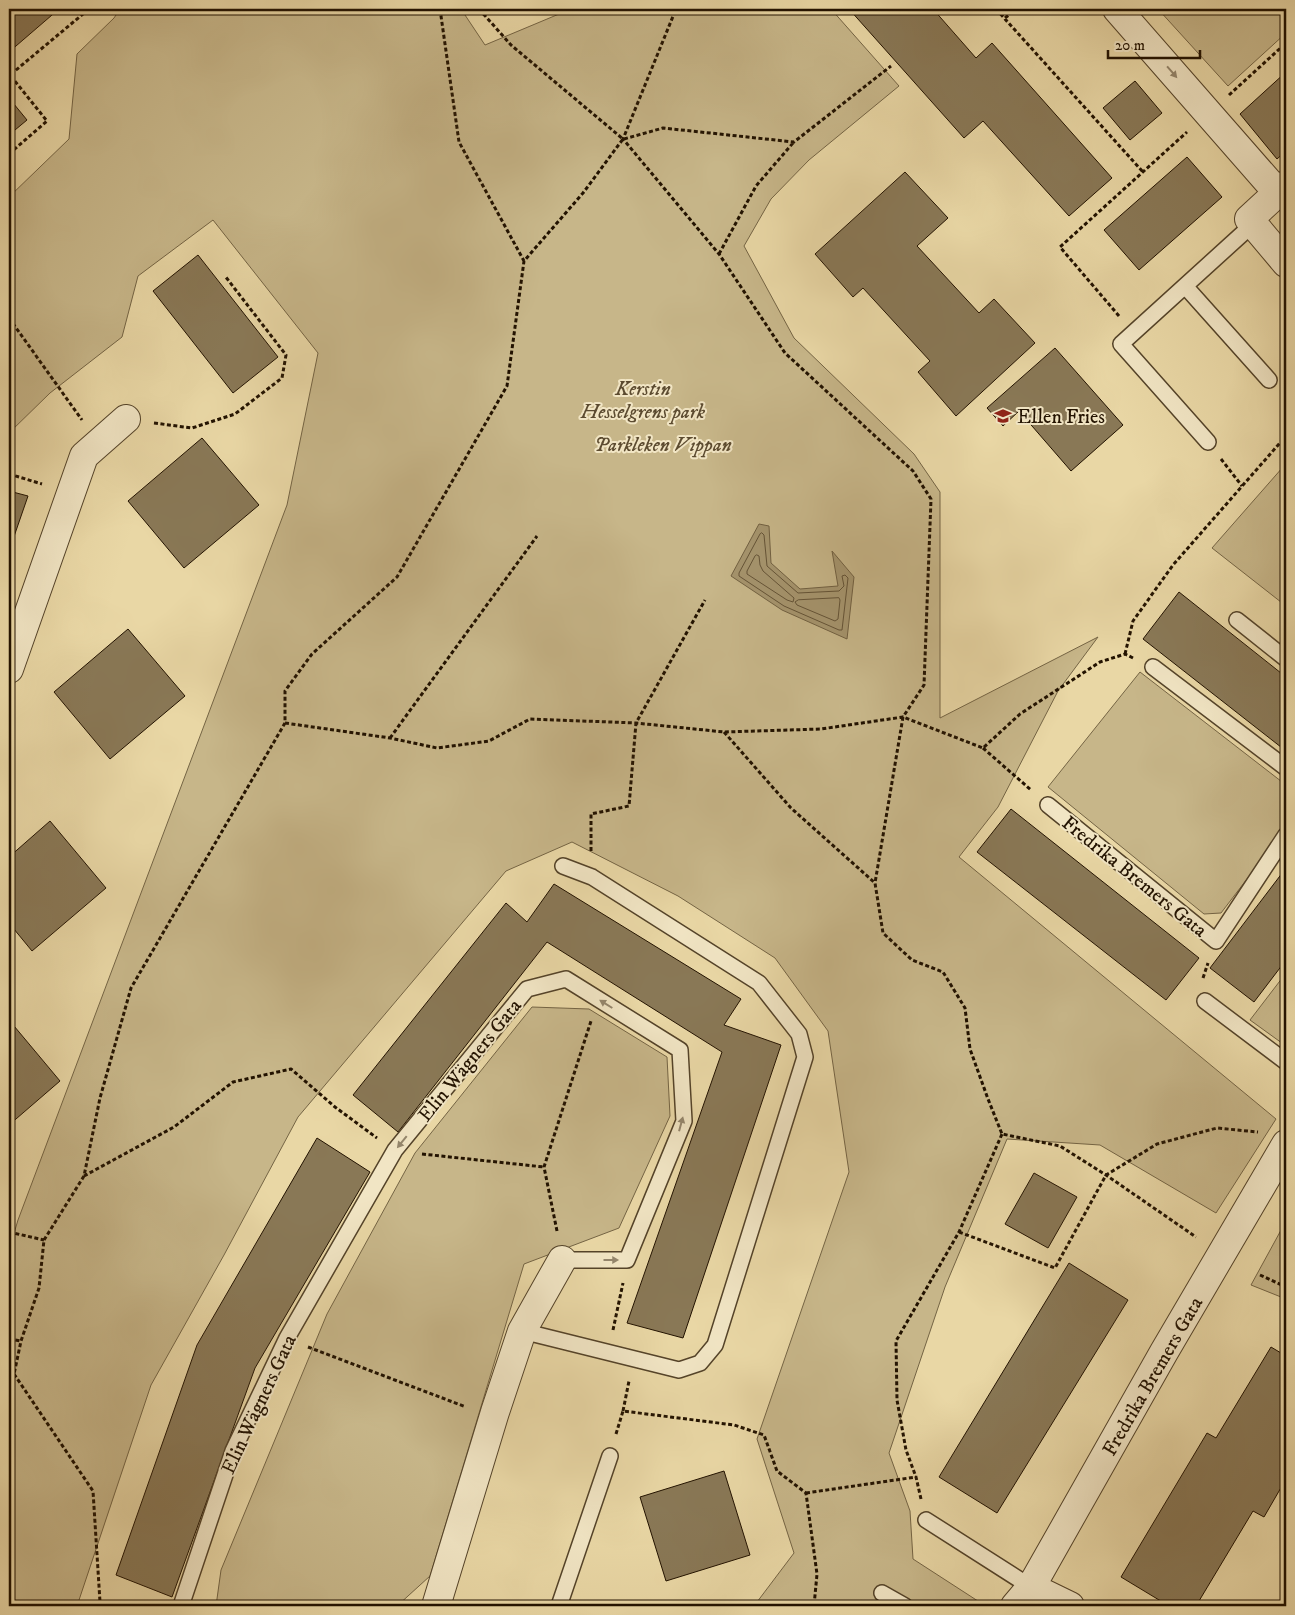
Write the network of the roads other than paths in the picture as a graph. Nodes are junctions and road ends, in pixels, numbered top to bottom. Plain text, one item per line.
1 (1117, 9) edge
2 (1282, 189) edge
3 (1252, 225) junction
4 (1286, 263) edge
5 (1185, 286) junction
6 (1269, 380) dead end
7 (126, 419) road end
8 (1208, 442) road end
9 (1237, 620) dead end
10 (1286, 659) edge
11 (1153, 667) road end
12 (9, 669) edge
13 (1286, 768) edge
14 (1048, 805) road end
15 (1286, 835) edge
16 (563, 866) dead end
17 (1205, 1001) road end
18 (1286, 1062) edge
19 (1276, 1139) edge
20 (562, 1260) joint
21 (522, 1331) junction
22 (610, 1456) road end
23 (926, 1520) road end
24 (882, 1593) dead end
25 (1023, 1597) edge
26 (181, 1606) edge
27 (436, 1606) edge
28 (559, 1606) edge
29 (905, 1606) edge
30 (1070, 1606) edge

1 -> 2 street
2 - 3 street
3 - 4 street
3 - 5 lane
5 - 6 lane
5 - 8 lane
7 - 12 street
9 - 10 lane
11 - 13 lane
14 - 15 lane, Fredrika Bremers Gata
16 - 21 lane
17 - 18 lane
19 - 25 street, Fredrika Bremers Gata
20 - 21 street
20 -> 26 lane, Elin Wägners Gata
21 - 27 street
22 - 28 lane
23 - 25 lane
24 - 29 lane
25 - 30 street

